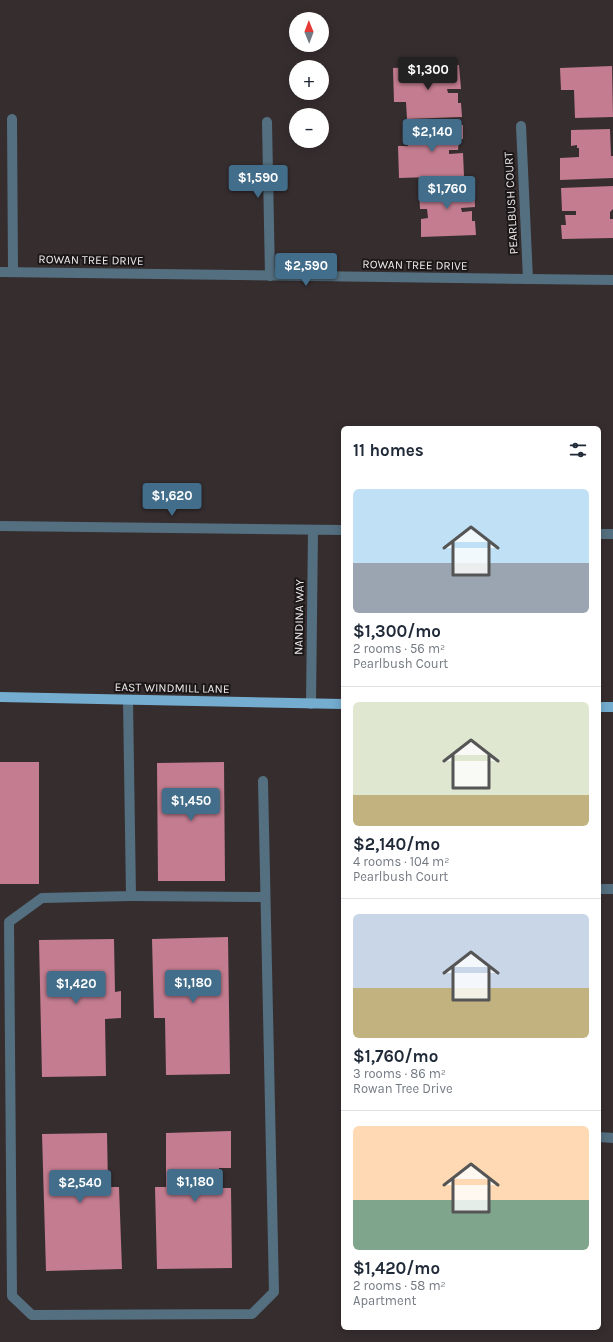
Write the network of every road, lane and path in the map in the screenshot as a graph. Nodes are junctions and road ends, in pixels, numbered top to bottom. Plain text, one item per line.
1 (12, 119) dead end
2 (267, 122) dead end
3 (521, 126) dead end
4 (0, 272) edge
5 (13, 272) junction
6 (270, 276) junction
7 (528, 279) junction
8 (613, 280) edge
9 (0, 526) edge
10 (313, 530) junction
11 (341, 530) edge
12 (601, 534) edge
13 (613, 534) edge
14 (0, 697) edge
15 (128, 700) junction
16 (311, 704) junction
17 (341, 704) edge
18 (601, 707) edge
19 (613, 707) edge
20 (263, 781) dead end
21 (601, 889) edge
22 (613, 889) edge
23 (131, 896) junction
24 (265, 897) junction
25 (601, 1137) edge
26 (613, 1138) edge

1 - 5 street
2 - 6 street
3 - 7 street, PEARLBUSH COURT
4 - 5 street, ROWAN TREE DRIVE
5 - 6 street, ROWAN TREE DRIVE
6 - 7 street, ROWAN TREE DRIVE
7 - 8 street, ROWAN TREE DRIVE
9 - 10 street
10 - 11 street
10 - 16 street, NANDINA WAY
12 - 13 street
14 - 15 main road, EAST WINDMILL LANE
15 - 16 main road, EAST WINDMILL LANE
15 - 23 street
16 - 17 main road, EAST WINDMILL LANE
18 - 19 main road
20 - 24 street
21 - 22 street
23 - 24 street
23 - 24 street
25 - 26 street

